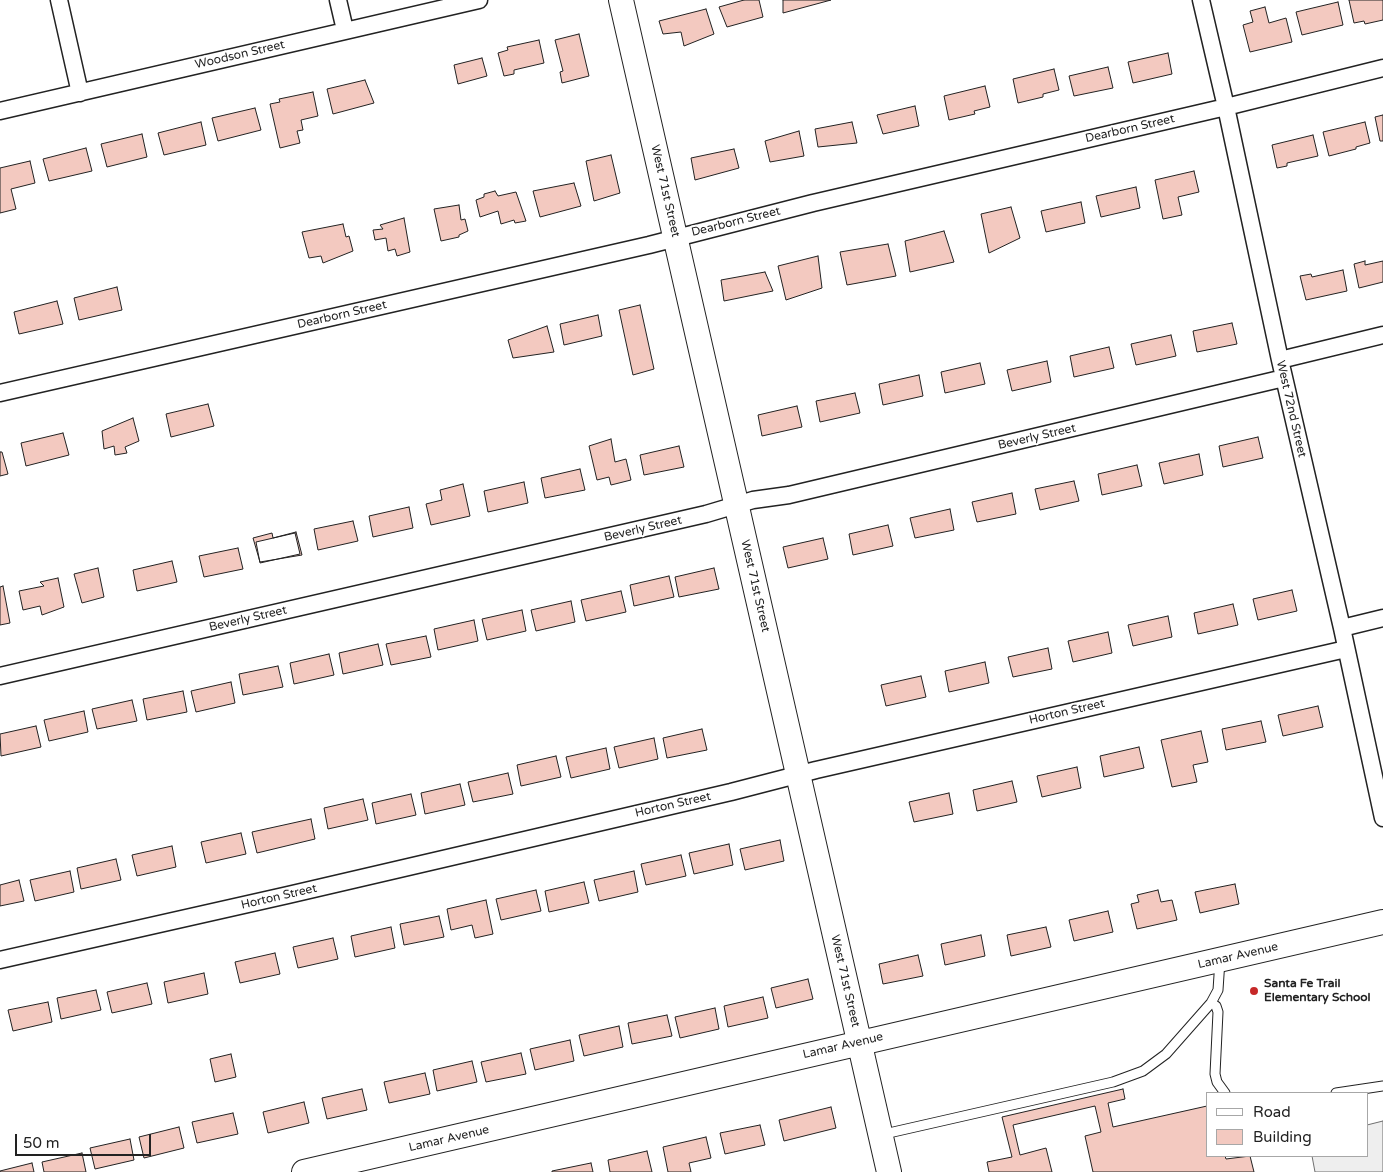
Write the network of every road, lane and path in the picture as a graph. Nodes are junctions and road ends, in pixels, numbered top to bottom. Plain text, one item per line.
1 (59, 0) edge
2 (338, 0) edge
3 (480, 0) edge
4 (621, 0) edge
5 (1201, 0) edge
6 (345, 30) junction
7 (1383, 68) edge
8 (80, 93) junction
9 (1226, 107) junction
10 (0, 111) edge
11 (675, 238) junction
12 (1383, 335) edge
13 (1280, 360) junction
14 (1284, 378) junction
15 (0, 393) edge
16 (736, 505) junction
17 (1383, 618) edge
18 (1342, 628) junction
19 (1346, 649) junction
20 (0, 676) edge
21 (798, 775) junction
22 (1383, 818) edge
23 (1383, 922) edge
24 (0, 960) edge
25 (1220, 960) junction
26 (1211, 1004) junction
27 (859, 1043) junction
28 (1383, 1086) edge
29 (1222, 1092) edge
30 (1343, 1092) edge
31 (880, 1135) junction
32 (304, 1172) edge
33 (889, 1172) edge

1 - 8 street
2 - 6 street
3 - 6 street, Woodson Street
4 - 11 street, West 71st Street
5 - 9 street, West 72nd Street
6 - 8 street, Woodson Street
7 - 9 street, Dearborn Street
8 - 10 street, Woodson Street
9 - 11 street, Dearborn Street
9 - 13 street, West 72nd Street
11 - 15 street, Dearborn Street
11 - 16 street, West 71st Street
12 - 13 street
13 - 14 street, West 72nd Street
14 - 16 street, Beverly Street
14 - 18 street, West 72nd Street
16 - 20 street, Beverly Street
16 - 21 street, West 71st Street
17 - 18 street
18 - 19 street, West 72nd Street
19 - 21 street, Horton Street
19 - 22 street, West 72nd Street
21 - 24 street, Horton Street
21 - 27 street, West 71st Street
23 - 25 street, Lamar Avenue
25 - 26 lane
25 - 27 street, Lamar Avenue
26 - 29 lane
26 - 31 lane
27 - 31 street, West 71st Street
27 - 32 street, Lamar Avenue
28 - 30 lane
31 - 33 street, West 71st Street

